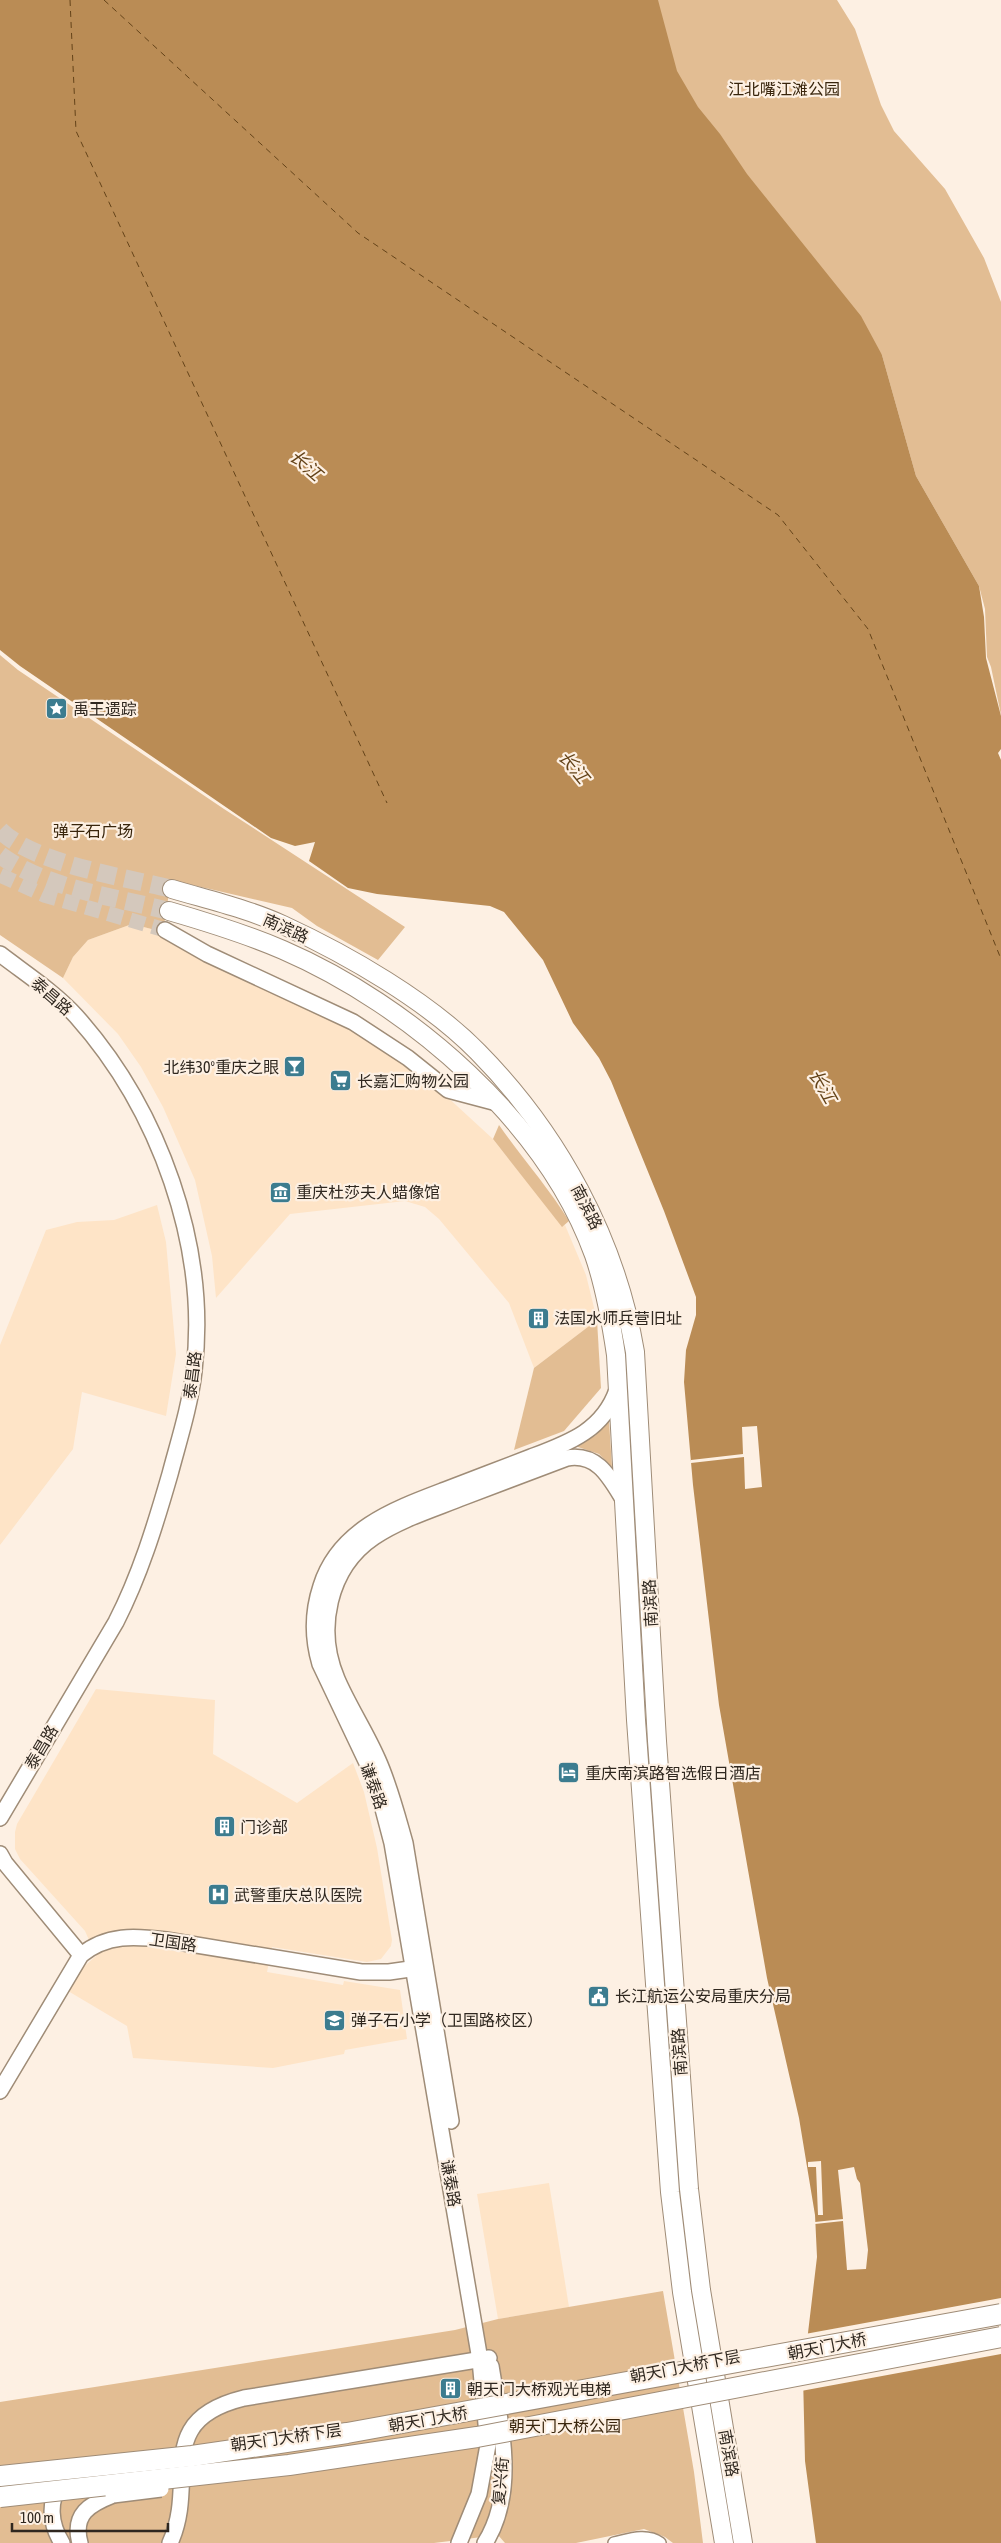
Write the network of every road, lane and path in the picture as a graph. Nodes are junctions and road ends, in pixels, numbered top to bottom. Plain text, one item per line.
1 (172, 889) tunnel mouth
2 (169, 911) tunnel mouth
3 (165, 930) tunnel mouth
4 (0, 954) edge
5 (498, 1103) junction
6 (618, 1389) junction
7 (623, 1499) junction
8 (656, 1706) junction
9 (636, 1720) junction
10 (640, 1774) junction
11 (0, 1818) edge
12 (0, 1854) edge
13 (666, 1868) junction
14 (81, 1955) junction
15 (420, 1968) junction
16 (0, 2091) edge
17 (1001, 2308) edge
18 (1001, 2314) edge
19 (1001, 2337) edge
20 (1001, 2344) edge
21 (485, 2359) junction
22 (0, 2476) edge
23 (0, 2498) edge
24 (497, 2516) junction
25 (62, 2543) edge
26 (80, 2543) edge
27 (170, 2543) edge
28 (459, 2543) edge
29 (485, 2543) edge
30 (496, 2543) edge
31 (614, 2543) edge
32 (660, 2543) edge
33 (724, 2543) edge
34 (743, 2543) edge

1 - 8 main road, 南滨路
2 - 5 main road, 南滨路
3 - 5 main road
4 - 11 main road, 泰昌路
5 - 6 main road, 南滨路
6 - 7 main road, 南滨路
6 - 15 main road, 谦泰路
7 - 9 main road, 南滨路
7 - 15 main road, 谦泰路
8 - 9 main road
8 - 13 main road, 南滨路
9 - 10 main road, 南滨路
10 - 13 main road
10 - 33 main road, 南滨路
12 - 14 main road
13 - 34 main road, 南滨路
14 - 15 main road, 卫国路
14 - 16 main road, 卫国路
15 - 21 main road, 谦泰路
17 - 25 main road, 朝天门大桥下层
18 - 22 highway, 朝天门大桥, bridge
19 - 23 highway, 朝天门大桥, bridge
20 - 26 main road, bridge
21 - 24 main road, 复兴街
21 - 27 main road
21 - 28 main road, 复兴街
24 - 29 main road, 复兴街
24 - 30 street
31 - 32 street

